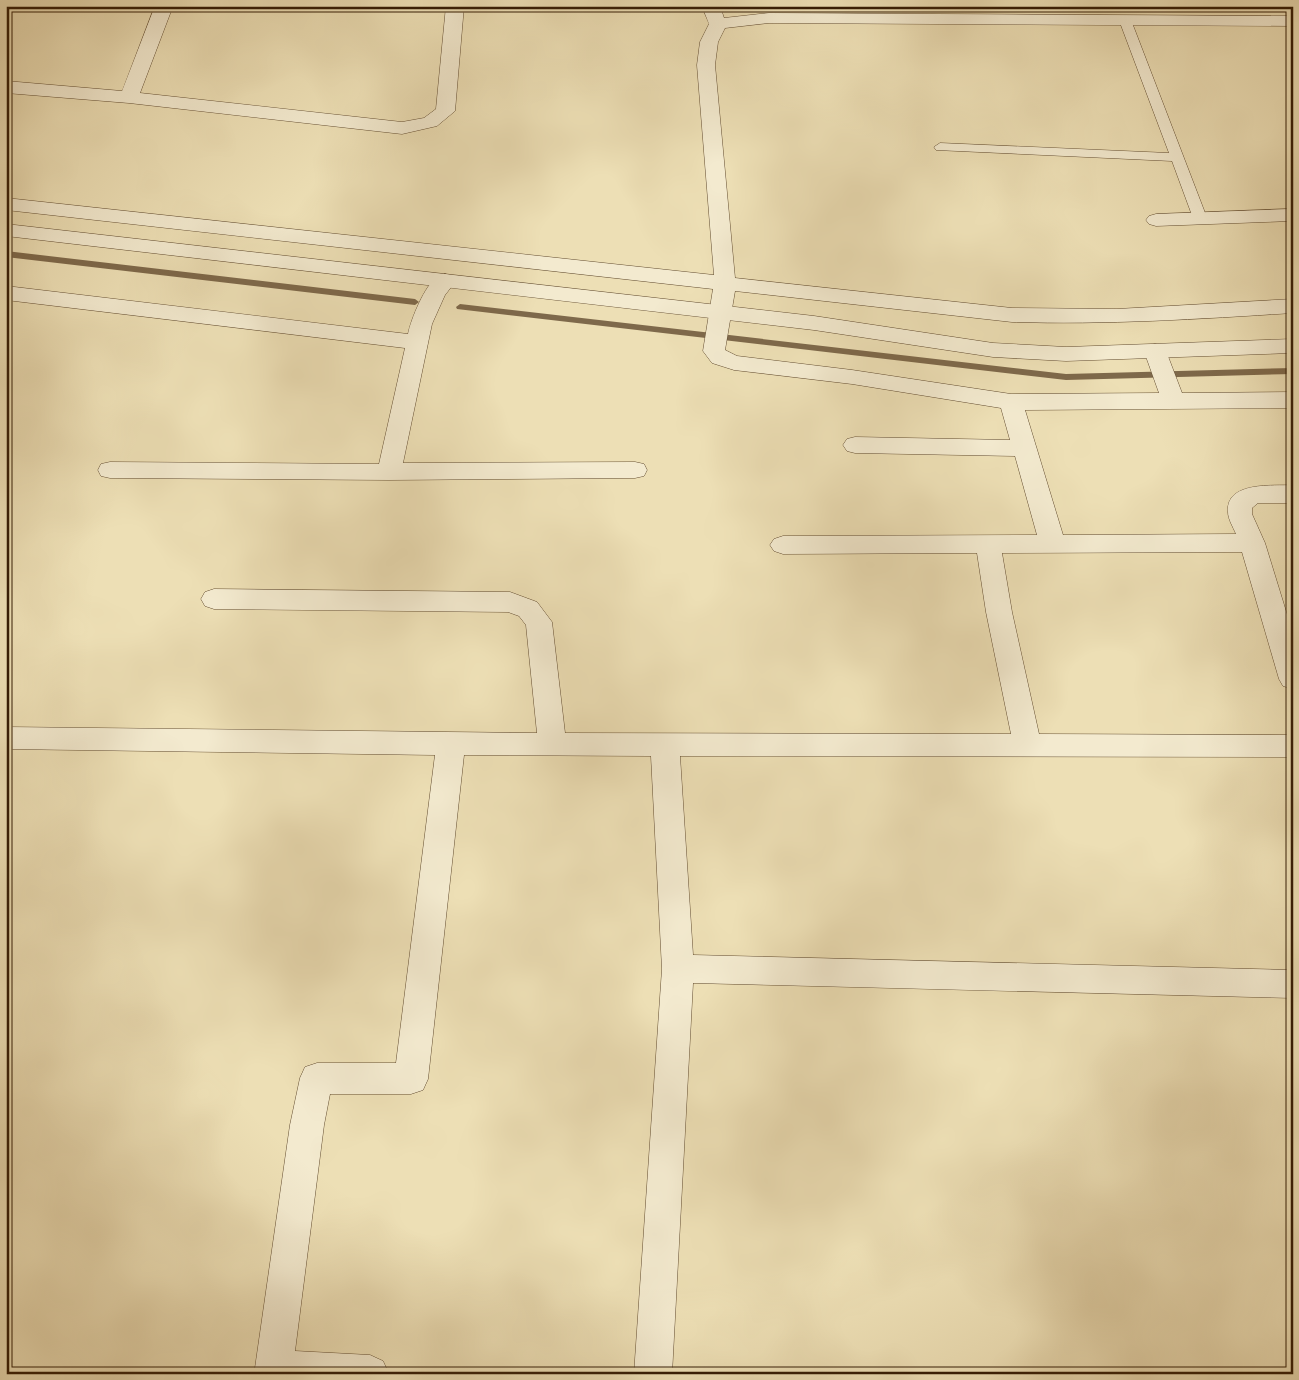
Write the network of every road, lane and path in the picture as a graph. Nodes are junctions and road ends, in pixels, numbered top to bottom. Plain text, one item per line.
1 (164, 6) edge
2 (455, 6) edge
3 (1122, 13) edge
4 (714, 15) edge
5 (1293, 21) edge
6 (6, 87) edge
7 (129, 97) junction
8 (940, 147) dead end
9 (1176, 157) junction
10 (6, 204) edge
11 (1293, 215) edge
12 (1200, 218) junction
13 (1156, 220) dead end
14 (7, 232) edge
15 (445, 281) junction
16 (725, 283) junction
17 (6, 293) edge
18 (1293, 306) edge
19 (718, 331) junction
20 (417, 342) junction
21 (1293, 346) edge
22 (1164, 376) junction
23 (1293, 400) edge
24 (1011, 402) junction
25 (856, 445) dead end
26 (1024, 448) junction
27 (110, 470) dead end
28 (635, 470) dead end
29 (389, 472) junction
30 (1293, 494) edge
31 (1252, 543) junction
32 (783, 545) dead end
33 (1053, 545) junction
34 (988, 546) junction
35 (214, 599) dead end
36 (1293, 679) edge
37 (6, 738) edge
38 (450, 744) junction
39 (552, 744) junction
40 (665, 744) junction
41 (1027, 745) junction
42 (1293, 746) edge
43 (678, 969) junction
44 (1293, 984) edge
45 (370, 1374) edge
46 (653, 1374) edge

1 - 7 street
2 - 7 street
3 - 4 street
3 - 5 street
3 - 9 lane
4 - 16 street
6 - 7 street
8 - 9 lane
9 - 12 lane
10 - 16 street
11 - 12 street
12 - 13 street
14 - 15 street
15 - 19 street
15 - 20 street
16 - 18 street
16 - 19 street
17 - 20 street
19 - 22 street
19 - 24 street
20 - 29 street
21 - 22 street
22 - 23 street
22 - 24 street
24 - 26 street
25 - 26 street
26 - 33 street
27 - 29 street
28 - 29 street
30 - 31 street
31 - 33 street
31 - 36 street
32 - 34 street
33 - 34 street
34 - 41 street
35 - 39 street
37 - 38 street
38 - 39 street
38 - 45 street
39 - 40 street
40 - 41 street
40 - 43 street
41 - 42 street
43 - 44 street
43 - 46 street

